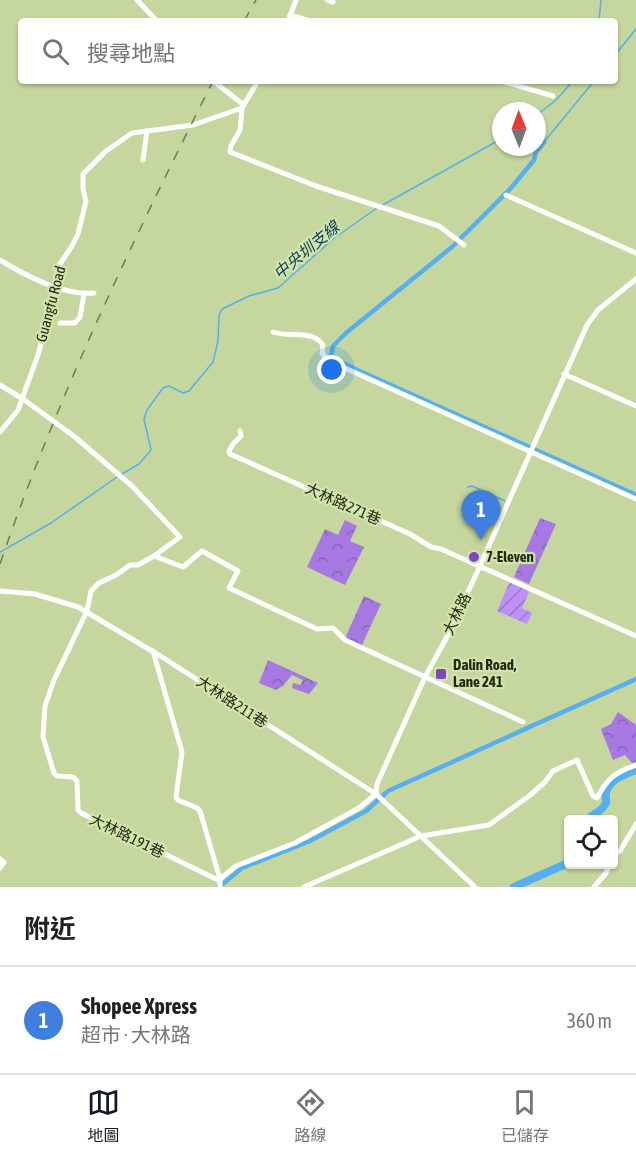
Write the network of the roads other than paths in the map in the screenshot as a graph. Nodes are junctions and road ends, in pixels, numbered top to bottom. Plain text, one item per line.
1 (137, 0) edge
2 (296, 0) edge
3 (154, 18) edge
4 (289, 18) edge
5 (217, 84) edge
6 (256, 84) edge
7 (511, 84) edge
8 (553, 96) dead end
9 (243, 106) junction
10 (147, 131) junction
11 (143, 160) dead end
12 (506, 195) dead end
13 (463, 245) dead end
14 (636, 253) edge
15 (0, 260) edge
16 (636, 279) edge
17 (54, 287) junction
18 (84, 294) junction
19 (94, 294) dead end
20 (60, 323) dead end
21 (273, 332) dead end
22 (564, 374) junction
23 (0, 385) edge
24 (23, 399) junction
25 (636, 406) edge
26 (240, 431) dead end
27 (0, 432) edge
28 (530, 452) junction
29 (636, 499) edge
30 (154, 556) junction
31 (480, 566) junction
32 (0, 591) edge
33 (87, 611) junction
34 (636, 636) edge
35 (153, 651) junction
36 (425, 677) junction
37 (523, 722) dead end
38 (636, 765) edge
39 (376, 794) junction
40 (636, 824) edge
41 (421, 836) junction
42 (618, 852) edge
43 (0, 859) edge
44 (0, 868) edge
45 (608, 869) edge
46 (220, 882) edge
47 (304, 887) edge
48 (475, 887) edge
49 (594, 887) edge

1 - 3 street
2 - 4 street
5 - 9 street
6 - 9 street
7 - 8 street
9 - 10 street, Guangfu Road
9 - 13 street
10 - 11 street
10 - 17 street, Guangfu Road
12 - 14 street
15 - 17 street
16 - 22 street, 大林路
17 - 18 street
17 - 24 street, Guangfu Road
18 - 19 street
18 - 20 street
21 - 28 street
22 - 25 street
22 - 28 street, 大林路
23 - 24 street
24 - 27 street, Guangfu Road
24 - 30 street
26 - 31 street, 大林路271巷
28 - 29 street
28 - 31 street, 大林路
30 - 33 street
30 - 36 street
31 - 34 street
31 - 36 street, 大林路
32 - 33 street, 大林路211巷
33 - 35 street, 大林路211巷
33 - 46 street, 大林路191巷
35 - 39 street, 大林路211巷
35 - 46 street
36 - 37 street
36 - 39 street, 大林路
38 - 41 street
39 - 41 street, 大林路211巷
39 - 46 street
40 - 42 street
41 - 47 street
41 - 48 street, 大林路211巷
43 - 44 street
45 - 49 street

